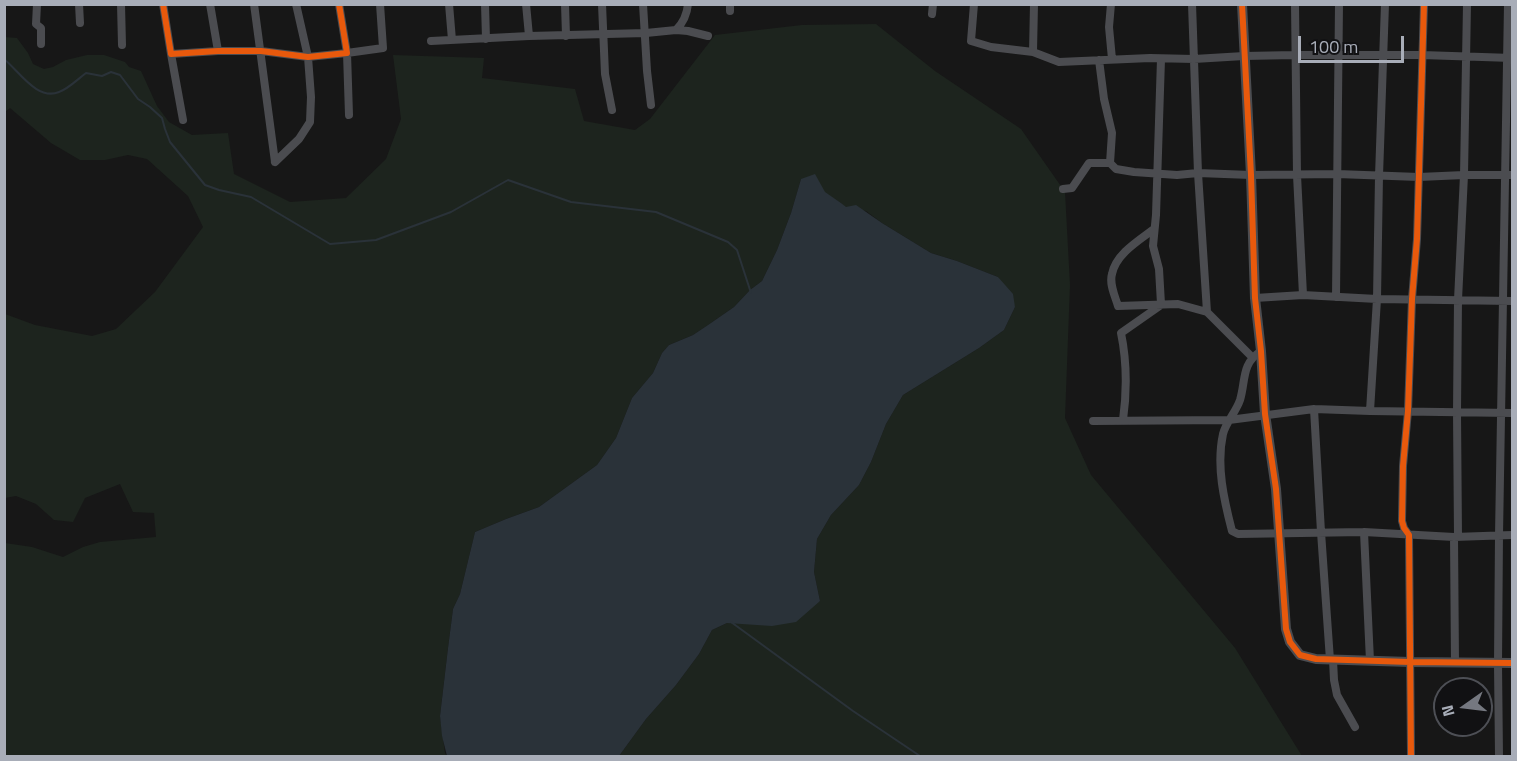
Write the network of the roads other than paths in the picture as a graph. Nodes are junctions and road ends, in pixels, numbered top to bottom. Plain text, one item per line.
1 (37, 4) edge
2 (79, 4) edge
3 (121, 4) edge
4 (163, 4) edge
5 (210, 4) edge
6 (254, 4) edge
7 (296, 4) edge
8 (339, 4) edge
9 (380, 4) edge
10 (449, 4) edge
11 (485, 4) edge
12 (526, 4) edge
13 (565, 4) edge
14 (602, 4) edge
15 (643, 4) edge
16 (688, 4) edge
17 (933, 4) edge
18 (974, 4) edge
19 (1034, 4) edge
20 (1111, 4) edge
21 (1192, 4) edge
22 (1242, 4) edge
23 (1295, 4) edge
24 (1339, 4) edge
25 (1385, 4) edge
26 (1424, 4) edge
27 (1467, 4) edge
28 (1509, 4) edge
29 (932, 14) dead end
30 (80, 23) dead end
31 (676, 30) junction
32 (602, 33) junction
33 (645, 33) junction
34 (529, 36) junction
35 (566, 36) junction
36 (708, 36) dead end
37 (486, 39) junction
38 (452, 40) junction
39 (430, 41) dead end
40 (41, 44) dead end
41 (122, 45) dead end
42 (218, 51) junction
43 (261, 51) junction
44 (1033, 52) junction
45 (347, 53) junction
46 (171, 54) junction
47 (1339, 55) junction
48 (1383, 55) junction
49 (1422, 55) junction
50 (1244, 56) junction
51 (1295, 56) junction
52 (1465, 56) junction
53 (308, 57) junction
54 (1510, 58) edge
55 (1112, 59) junction
56 (1161, 59) junction
57 (1194, 59) junction
58 (1099, 60) junction
59 (651, 105) dead end
60 (612, 110) dead end
61 (349, 115) dead end
62 (183, 120) dead end
63 (1110, 163) junction
64 (1156, 173) junction
65 (1198, 173) junction
66 (1337, 174) junction
67 (1251, 175) junction
68 (1297, 175) junction
69 (1464, 175) junction
70 (1509, 175) edge
71 (1379, 176) junction
72 (1419, 177) junction
73 (1063, 189) dead end
74 (1154, 229) junction
75 (1303, 295) junction
76 (1336, 297) junction
77 (1255, 298) junction
78 (1377, 299) junction
79 (1412, 299) junction
80 (1458, 300) junction
81 (1508, 301) edge
82 (1161, 304) junction
83 (1207, 312) junction
84 (1257, 354) junction
85 (1314, 409) junction
86 (1370, 411) junction
87 (1408, 411) junction
88 (1457, 412) junction
89 (1501, 412) junction
90 (1512, 413) edge
91 (1265, 414) junction
92 (1123, 420) junction
93 (1230, 420) junction
94 (1093, 421) dead end
95 (1321, 532) junction
96 (1364, 532) junction
97 (1279, 533) junction
98 (1409, 535) junction
99 (1512, 535) edge
100 (1499, 536) junction
101 (1456, 537) junction
102 (1332, 660) junction
103 (1370, 661) junction
104 (1410, 662) junction
105 (1455, 663) junction
106 (1512, 663) edge
107 (1498, 664) junction
108 (1355, 727) dead end
109 (1411, 756) edge
110 (1499, 756) edge

1 - 40 street
2 - 30 street
3 - 41 street
4 - 46 street
5 - 42 street
6 - 43 street
7 - 53 street
8 - 45 street
9 - 45 street
10 - 38 street
11 - 37 street
12 - 34 street
13 - 35 street
14 - 32 street
15 - 33 street
16 - 31 street
17 - 29 street
18 - 44 street
19 - 44 street
20 - 55 street
21 - 57 street
22 - 50 street
23 - 51 street
24 - 47 street
25 - 48 street
26 - 49 street
27 - 52 street
28 - 54 street
31 - 33 street
31 - 36 street
32 - 33 street
32 - 35 street
32 - 60 street
33 - 59 street
34 - 35 street
34 - 37 street
37 - 38 street
38 - 39 street
42 - 43 street
42 - 46 street
43 - 53 street
43 - 53 street
44 - 58 street
45 - 53 street
45 - 61 street
46 - 62 street
47 - 48 street
47 - 51 street
47 - 66 street
48 - 49 street
48 - 71 street
49 - 52 street
49 - 72 street
50 - 51 street
50 - 57 street
50 - 67 street
51 - 68 street
52 - 54 street
52 - 69 street
54 - 70 street
55 - 56 street
55 - 58 street
56 - 57 street
56 - 64 street
57 - 65 street
58 - 63 street
63 - 64 street
63 - 73 street
64 - 65 street
64 - 74 street
65 - 67 street
65 - 83 street
66 - 68 street
66 - 71 street
66 - 76 street
67 - 68 street
67 - 77 street
68 - 75 street
69 - 70 street
69 - 72 street
69 - 80 street
70 - 81 street
71 - 72 street
71 - 78 street
72 - 79 street
74 - 82 street
74 - 82 street
75 - 76 street
75 - 77 street
76 - 78 street
77 - 84 street
78 - 79 street
78 - 86 street
79 - 80 street
79 - 87 street
80 - 81 street
80 - 88 street
81 - 89 street
82 - 83 street
82 - 92 street
83 - 84 street
84 - 91 street
84 - 93 street
85 - 86 street
85 - 91 street
85 - 95 street
86 - 87 street
87 - 88 street
87 - 98 street
88 - 89 street
88 - 101 street
89 - 90 street
89 - 100 street
91 - 93 street
91 - 97 street
92 - 93 street
92 - 94 street
93 - 97 street
95 - 96 street
95 - 97 street
95 - 102 street
96 - 98 street
96 - 103 street
97 - 102 street
98 - 101 street
98 - 104 street
99 - 100 street
100 - 101 street
100 - 107 street
101 - 105 street
102 - 103 street
102 - 108 street
103 - 104 street
104 - 105 street
104 - 109 street
105 - 107 street
106 - 107 street
107 - 110 street

